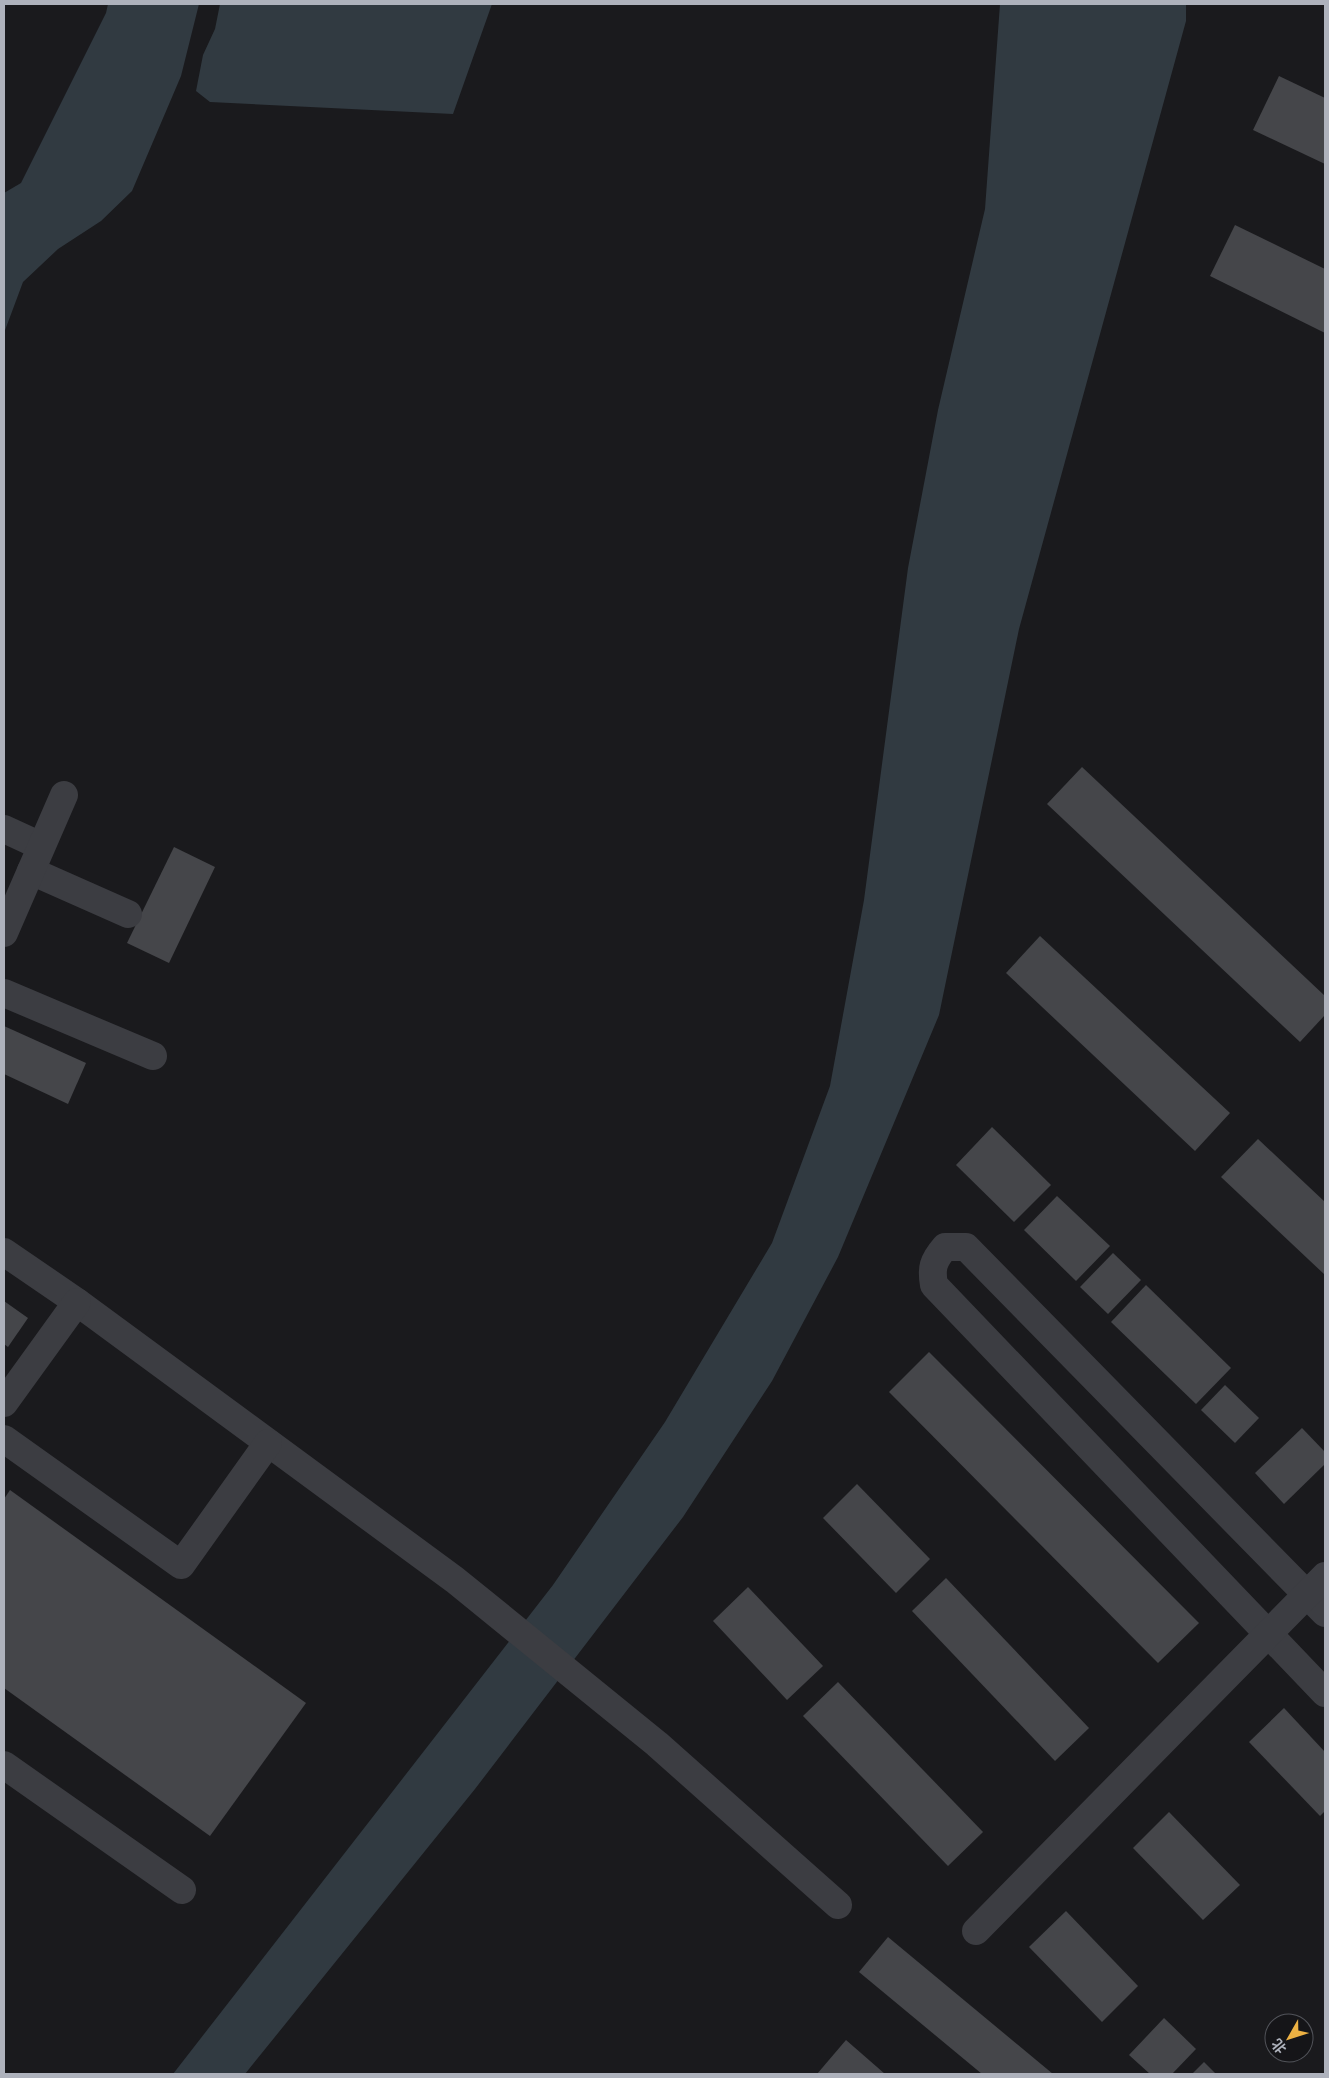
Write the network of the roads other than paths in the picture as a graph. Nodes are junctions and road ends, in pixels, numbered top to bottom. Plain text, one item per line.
1 (64, 795) dead end
2 (4, 829) edge
3 (36, 858) junction
4 (128, 914) dead end
5 (4, 933) edge
6 (4, 993) edge
7 (153, 1056) dead end
8 (4, 1252) edge
9 (77, 1302) junction
10 (4, 1403) edge
11 (4, 1439) edge
12 (268, 1443) junction
13 (1319, 1594) edge
14 (1268, 1634) junction
15 (1325, 1693) edge
16 (4, 1765) edge
17 (182, 1890) dead end
18 (838, 1904) dead end
19 (976, 1931) dead end

1 - 3 street
2 - 3 street
3 - 4 street
3 - 5 street
6 - 7 street
8 - 9 street
9 - 10 street
9 - 12 street
11 - 12 street
12 - 18 street
13 - 14 street
13 - 14 street
14 - 15 street
14 - 19 street
16 - 17 street

